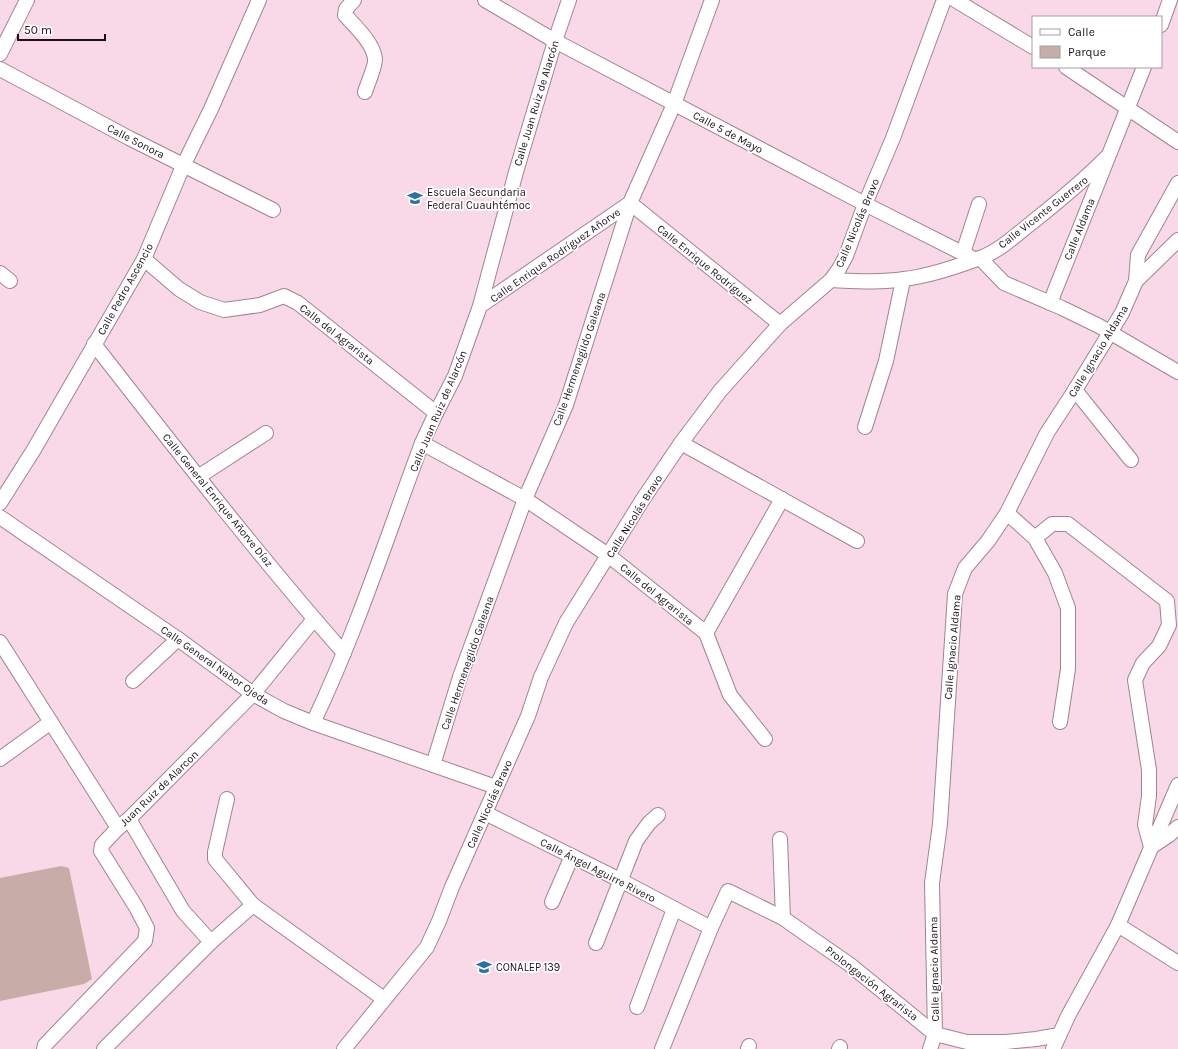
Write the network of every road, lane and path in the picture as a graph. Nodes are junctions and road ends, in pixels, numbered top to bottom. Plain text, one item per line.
1 (27, 0) edge
2 (259, 0) edge
3 (354, 0) edge
4 (485, 0) edge
5 (569, 0) edge
6 (712, 0) edge
7 (944, 0) edge
8 (956, 0) edge
9 (1170, 0) edge
10 (1162, 22) edge
11 (555, 41) junction
12 (1032, 46) edge
13 (0, 54) edge
14 (1067, 68) edge
15 (1144, 68) edge
16 (0, 69) edge
17 (365, 92) dead end
18 (674, 104) junction
19 (1127, 108) junction
20 (1178, 142) edge
21 (1108, 156) junction
22 (184, 166) junction
23 (1178, 183) edge
24 (630, 203) junction
25 (865, 204) junction
26 (980, 204) dead end
27 (273, 210) dead end
28 (1178, 240) edge
29 (972, 257) junction
30 (144, 259) junction
31 (831, 280) junction
32 (903, 280) junction
33 (1136, 280) junction
34 (1050, 303) junction
35 (480, 306) junction
36 (780, 324) junction
37 (1110, 333) junction
38 (94, 344) junction
39 (1178, 372) edge
40 (1075, 390) junction
41 (436, 413) junction
42 (865, 427) dead end
43 (266, 433) dead end
44 (422, 443) junction
45 (681, 443) junction
46 (1131, 460) dead end
47 (198, 477) junction
48 (525, 499) junction
49 (782, 499) junction
50 (0, 503) edge
51 (1007, 513) junction
52 (0, 517) edge
53 (1035, 538) junction
54 (857, 541) dead end
55 (608, 555) junction
56 (314, 619) junction
57 (706, 633) junction
58 (178, 639) junction
59 (0, 642) edge
60 (344, 653) junction
61 (133, 681) dead end
62 (253, 694) junction
63 (51, 722) junction
64 (1060, 722) dead end
65 (313, 724) junction
66 (765, 738) dead end
67 (0, 759) edge
68 (433, 765) junction
69 (1178, 786) edge
70 (496, 787) junction
71 (227, 799) dead end
72 (485, 813) junction
73 (658, 815) dead end
74 (124, 823) junction
75 (1178, 828) edge
76 (780, 839) dead end
77 (1151, 847) junction
78 (572, 856) junction
79 (620, 880) junction
80 (552, 902) dead end
81 (253, 905) junction
82 (674, 909) junction
83 (783, 918) junction
84 (1118, 925) junction
85 (711, 928) junction
86 (211, 942) junction
87 (596, 943) dead end
88 (1178, 963) edge
89 (384, 999) junction
90 (637, 1007) dead end
91 (935, 1034) junction
92 (1059, 1035) junction
93 (44, 1049) edge
94 (104, 1049) edge
95 (344, 1049) edge
96 (662, 1049) edge
97 (930, 1049) edge
98 (1053, 1049) edge

1 - 13 street
2 - 22 street, Calle Pedro Ascencio
3 - 17 street
4 - 11 street, Calle 5 de Mayo
5 - 11 street, Calle Juan Ruiz de Alarcón
6 - 18 street, Calle Hermenegildo Galeana
7 - 25 street, Calle Nicolás Bravo
8 - 12 street
9 - 10 street
11 - 18 street, Calle 5 de Mayo
11 - 35 street, Calle Juan Ruiz de Alarcón
14 - 19 street
15 - 19 street, Calle Vicente Guerrero
16 - 22 street, Calle Sonora
18 - 24 street, Calle Hermenegildo Galeana
18 - 25 street, Calle 5 de Mayo
19 - 20 street
19 - 21 street, Calle Vicente Guerrero
21 - 29 street, Calle Vicente Guerrero
21 - 34 street, Calle Aldama
22 - 27 street, Calle Sonora
22 - 30 street, Calle Pedro Ascencio
23 - 33 street, Calle Ignacio Aldama
24 - 35 street, Calle Enrique Rodríguez Añorve
24 - 36 street, Calle Enrique Rodríguez
24 - 48 street, Calle Hermenegildo Galeana
25 - 29 street, Calle 5 de Mayo
25 - 31 street, Calle Nicolás Bravo
26 - 29 street
28 - 33 street
29 - 32 street, Calle Vicente Guerrero
29 - 34 street, Calle 5 de Mayo
30 - 38 street, Calle Pedro Ascencio
30 - 41 street, Calle del Agrarista
31 - 32 street, Calle Vicente Guerrero
31 - 36 street, Calle Nicolás Bravo
32 - 42 street
33 - 37 street, Calle Ignacio Aldama
34 - 37 street, Calle 5 de Mayo
35 - 41 street, Calle Juan Ruiz de Alarcón
36 - 45 street, Calle Nicolás Bravo
37 - 39 street, Calle 5 de Mayo
37 - 40 street, Calle Ignacio Aldama
38 - 47 street, Calle General Enrique Añorve Díaz
38 - 50 street, Calle Pedro Ascencio
40 - 46 street
40 - 51 street, Calle Ignacio Aldama
41 - 44 street, Calle Juan Ruiz de Alarcón
43 - 47 street
44 - 48 street, Calle del Agrarista
44 - 60 street, Calle Juan Ruiz de Alarcón
45 - 49 street
45 - 55 street, Calle Nicolás Bravo
47 - 56 street, Calle General Enrique Añorve Díaz
48 - 55 street, Calle del Agrarista
48 - 68 street, Calle Hermenegildo Galeana
49 - 54 street
49 - 57 street
51 - 53 street
51 - 91 street, Calle Ignacio Aldama
52 - 58 street, Calle General Nabor Ojeda
53 - 64 street
53 - 77 street
55 - 57 street, Calle del Agrarista
55 - 70 street, Calle Nicolás Bravo
56 - 60 street, Calle General Enrique Añorve Díaz
56 - 62 street, Juan Ruiz de Alarcon
57 - 66 street
58 - 61 street
58 - 62 street, Calle General Nabor Ojeda
59 - 63 street, Juan Ruiz de Alarcon
60 - 65 street, Calle Juan Ruiz de Alarcón
62 - 65 street, Calle General Nabor Ojeda
62 - 74 street, Juan Ruiz de Alarcon
63 - 67 street
63 - 74 street, Juan Ruiz de Alarcon
65 - 68 street, Calle General Nabor Ojeda
68 - 70 street, Calle General Nabor Ojeda
69 - 77 street
70 - 72 street, Calle Nicolás Bravo
71 - 81 street
72 - 78 street, Calle Ángel Aguirre Rivero
72 - 89 street, Calle Nicolás Bravo
73 - 79 street
74 - 86 street
74 - 93 street
75 - 77 street
76 - 83 street
77 - 84 street
78 - 79 street, Calle Ángel Aguirre Rivero
78 - 80 street
79 - 82 street, Calle Ángel Aguirre Rivero
79 - 87 street
81 - 86 street
81 - 89 street
82 - 85 street, Calle Ángel Aguirre Rivero
82 - 90 street
83 - 85 street, Prolongación Agrarista
83 - 91 street, Prolongación Agrarista
84 - 88 street
84 - 92 street
85 - 96 street
86 - 94 street
89 - 95 street, Calle Nicolás Bravo
91 - 92 street, Prolongación Agrarista
91 - 97 street, Calle Ignacio Aldama
92 - 98 street

